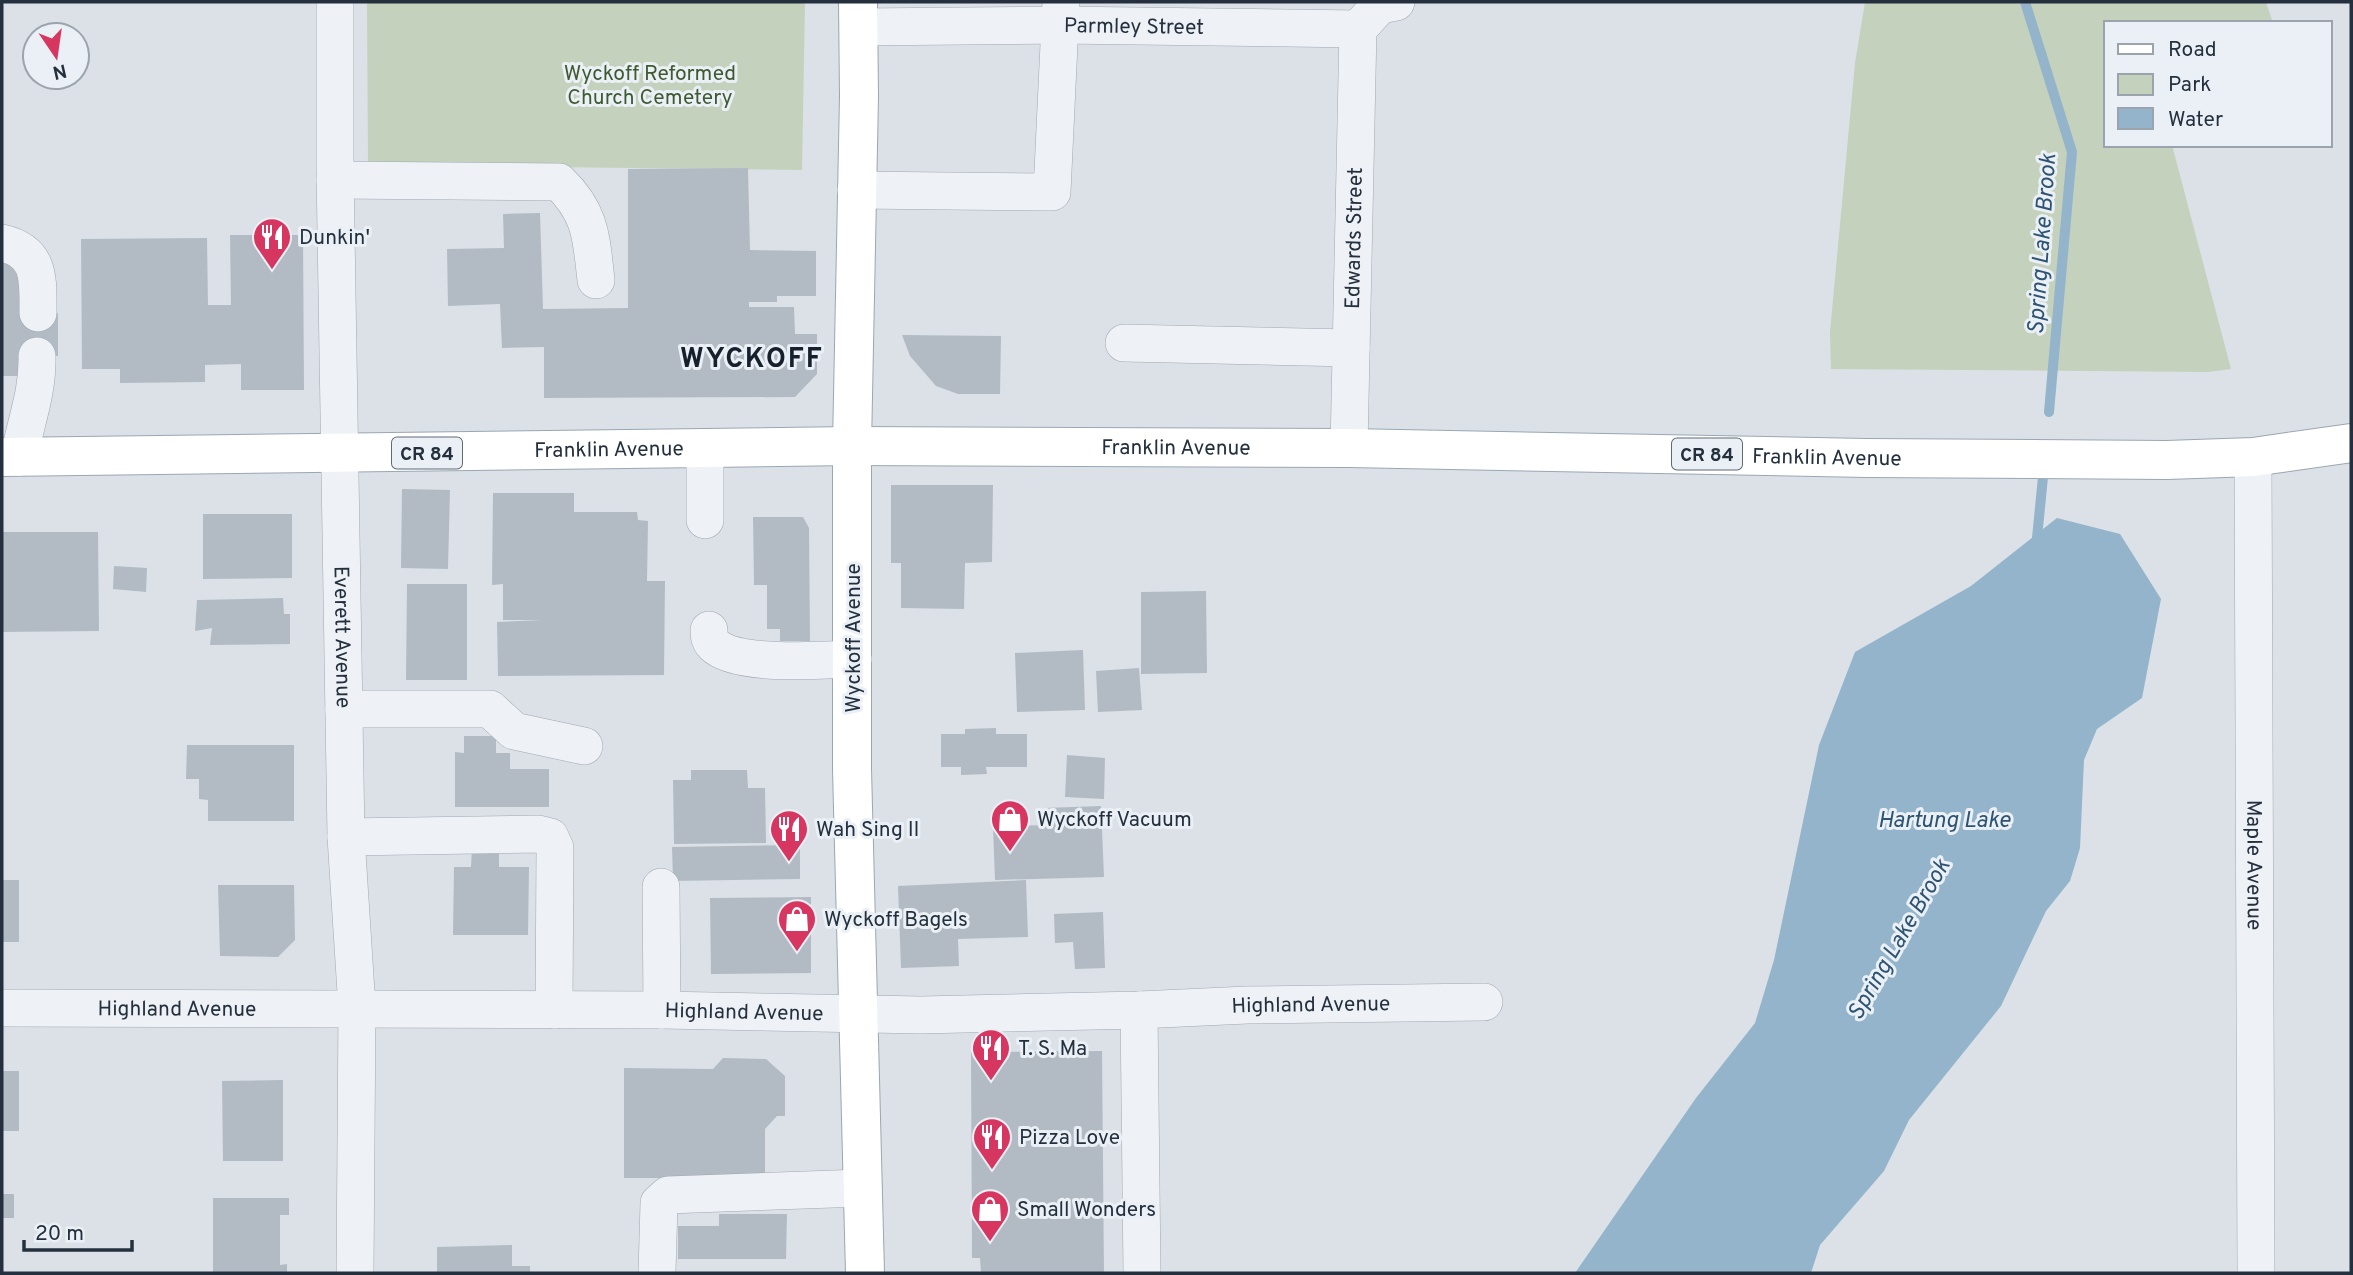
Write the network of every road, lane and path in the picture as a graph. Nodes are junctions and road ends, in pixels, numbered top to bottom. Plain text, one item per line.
1 (335, 2) edge
2 (1396, 2) edge
3 (1060, 13) edge
4 (859, 15) edge
5 (1358, 29) junction
6 (335, 180) junction
7 (856, 190) junction
8 (2, 243) edge
9 (596, 281) dead end
10 (38, 313) dead end
11 (1124, 343) dead end
12 (1351, 348) junction
13 (37, 356) dead end
14 (2351, 443) edge
15 (852, 446) junction
16 (705, 448) junction
17 (1349, 448) junction
18 (341, 454) junction
19 (10, 457) edge
20 (2253, 457) junction
21 (705, 520) dead end
22 (709, 630) dead end
23 (853, 659) junction
24 (344, 709) junction
25 (584, 746) dead end
26 (346, 837) junction
27 (662, 887) dead end
28 (1484, 1002) dead end
29 (2, 1008) edge
30 (358, 1008) junction
31 (555, 1010) junction
32 (662, 1010) junction
33 (1139, 1010) junction
34 (860, 1014) junction
35 (862, 1188) junction
36 (355, 1273) edge
37 (657, 1273) edge
38 (865, 1273) edge
39 (1142, 1273) edge
40 (2256, 1273) edge

1 - 6 street, Everett Avenue
2 - 5 street
3 - 4 street, Parmley Street
3 - 5 street, Parmley Street
3 - 7 street
4 - 7 main road, Wyckoff Avenue
5 - 12 street, Edwards Street
6 - 9 street
6 - 18 street, Everett Avenue
7 - 15 main road, Wyckoff Avenue
8 - 10 street
11 - 12 street
12 - 17 street, Edwards Street
13 - 19 street
14 - 20 main road, Franklin Avenue / CR 84
15 - 16 main road, Franklin Avenue / CR 84
15 - 17 main road, Franklin Avenue / CR 84
15 - 23 main road, Wyckoff Avenue
16 - 18 main road, Franklin Avenue / CR 84
16 - 21 street
17 - 20 main road, Franklin Avenue / CR 84
18 - 19 main road, Franklin Avenue / CR 84
18 - 24 street, Everett Avenue
20 - 40 street, Maple Avenue
22 - 23 street
23 - 34 main road, Wyckoff Avenue
24 - 25 street
24 - 26 street, Everett Avenue
26 - 30 street, Everett Avenue
26 - 31 street
27 - 32 street
28 - 33 street, Highland Avenue
29 - 30 street, Highland Avenue
30 - 31 street, Highland Avenue
30 - 36 street, Everett Avenue
31 - 32 street, Highland Avenue
32 - 34 street, Highland Avenue
33 - 34 street, Highland Avenue
33 - 39 street
34 - 35 main road, Wyckoff Avenue
35 - 37 street
35 - 38 main road, Wyckoff Avenue

